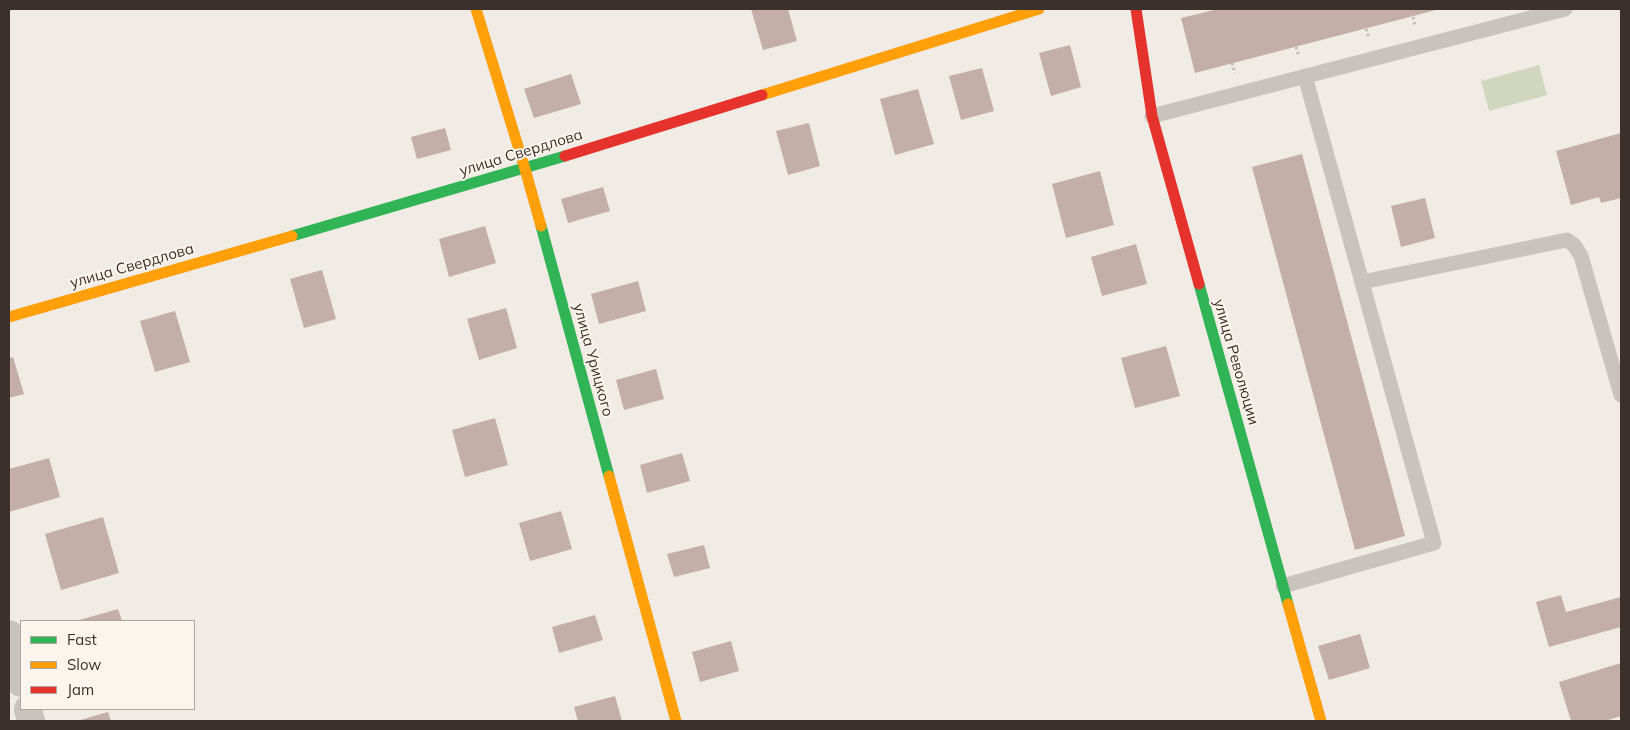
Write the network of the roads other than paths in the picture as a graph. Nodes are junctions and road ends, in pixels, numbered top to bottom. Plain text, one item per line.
1 (476, 9) edge
2 (1039, 9) edge
3 (1136, 9) edge
4 (1565, 9) edge
5 (1305, 76) junction
6 (1152, 116) junction
7 (524, 168) junction
8 (1362, 282) junction
9 (9, 317) edge
10 (1621, 395) edge
11 (1283, 586) junction
12 (9, 634) edge
13 (20, 679) edge
14 (676, 721) edge
15 (1321, 721) edge

1 - 7 street, улица Урицкого
2 - 7 street, улица Свердлова
3 - 6 street, улица Революции
4 - 5 lane
5 - 6 lane
5 - 8 lane
6 - 11 street, улица Революции
7 - 9 street, улица Свердлова
7 - 14 street, улица Урицкого
8 - 10 lane
8 - 11 lane
11 - 15 street, улица Революции
12 - 13 street

